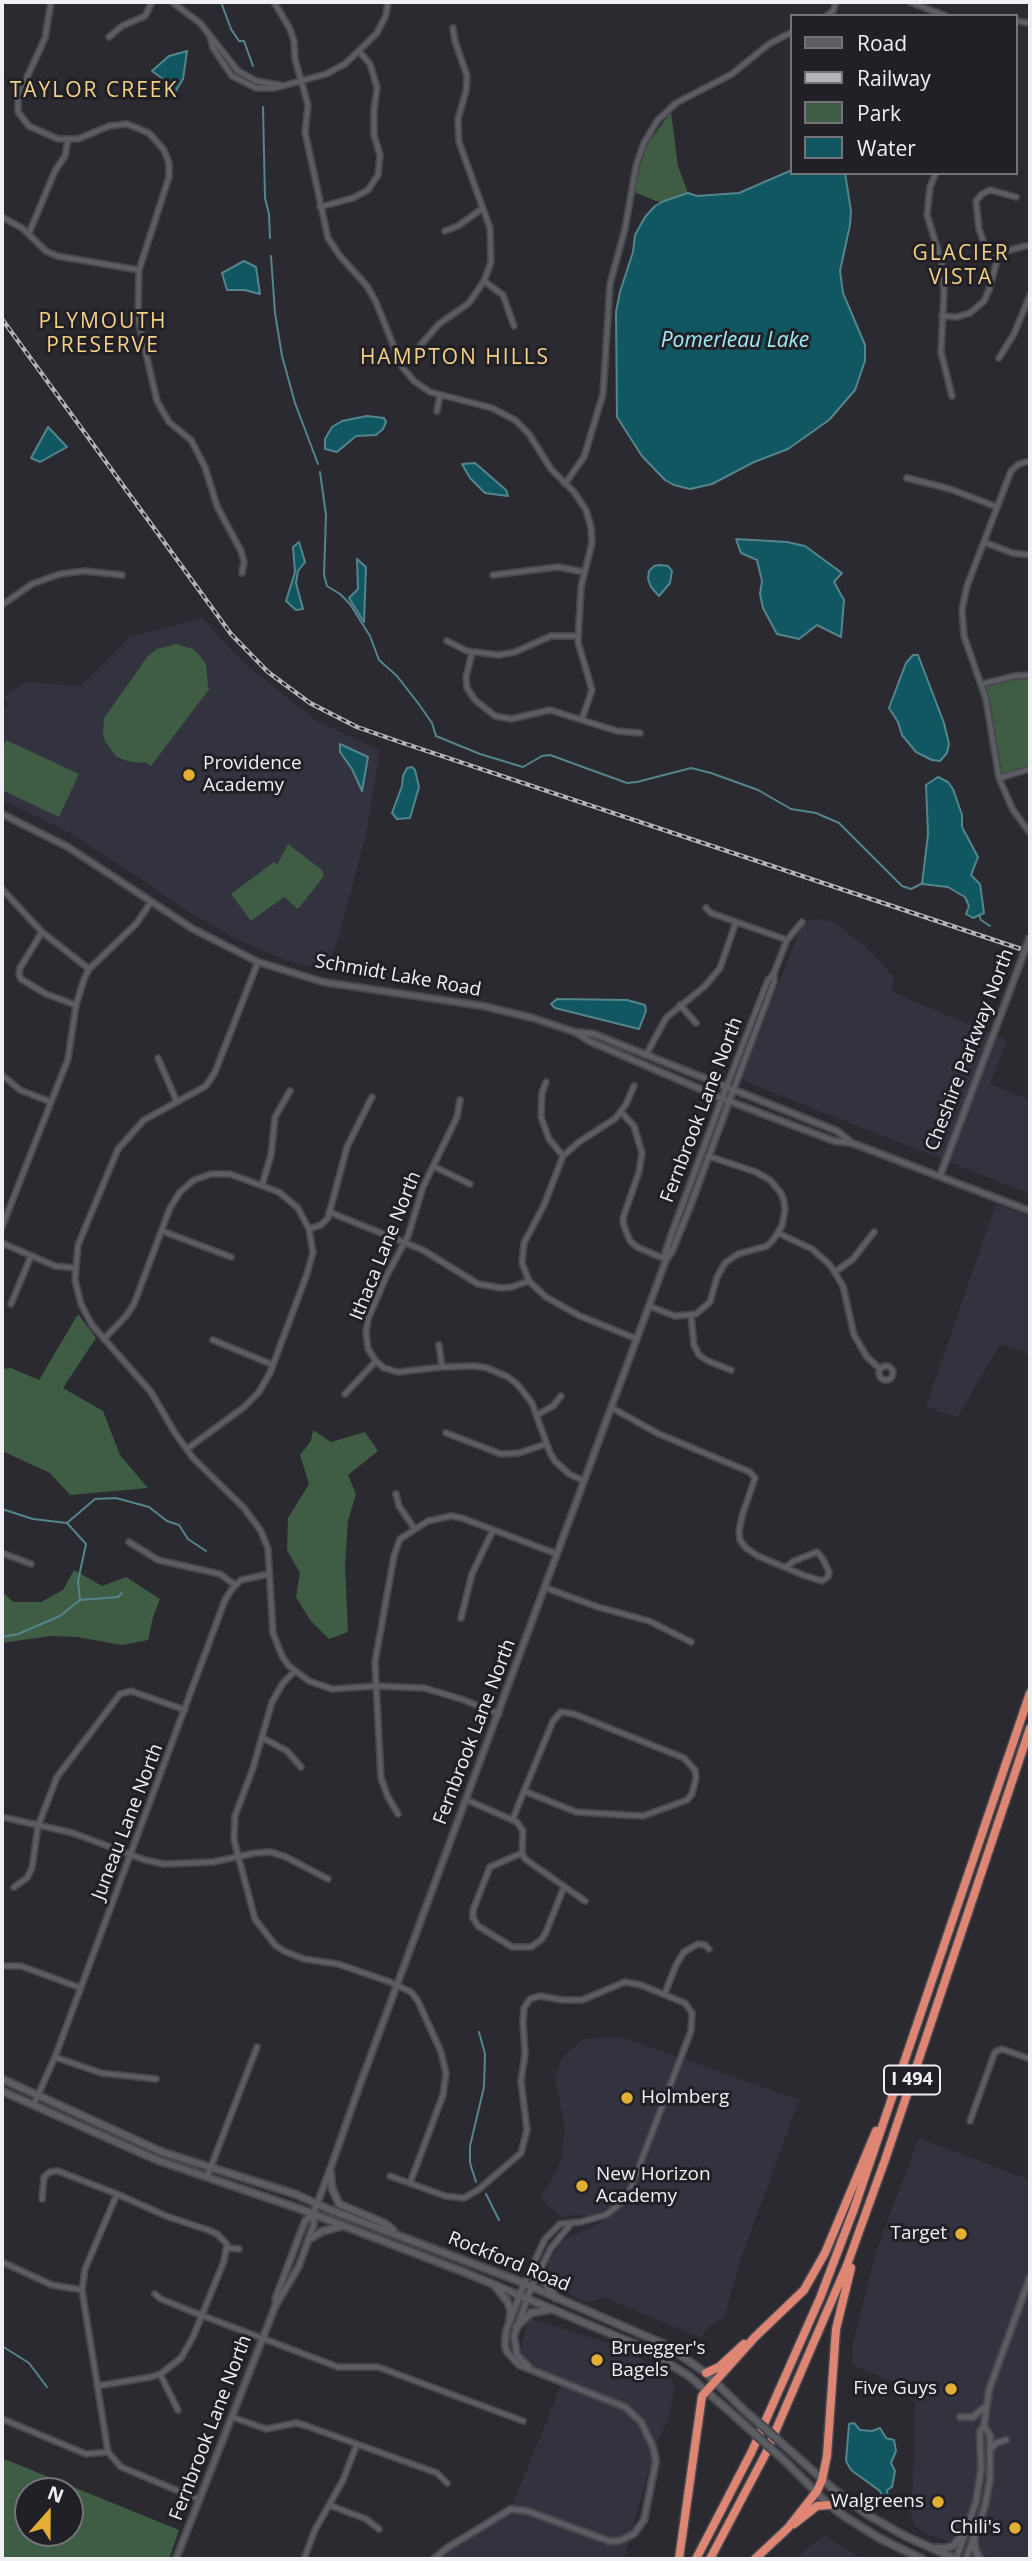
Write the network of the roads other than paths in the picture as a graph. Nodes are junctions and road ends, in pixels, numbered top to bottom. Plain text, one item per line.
1 (51, 2) edge
2 (152, 2) edge
3 (172, 2) edge
4 (274, 2) edge
5 (388, 2) edge
6 (910, 2) edge
7 (941, 14) edge
8 (453, 28) dead end
9 (790, 33) edge
10 (109, 37) dead end
11 (359, 51) junction
12 (301, 81) junction
13 (68, 140) junction
14 (935, 175) edge
15 (1016, 197) dead end
16 (320, 207) junction
17 (483, 208) junction
18 (2, 217) edge
19 (445, 231) dead end
20 (29, 233) junction
21 (1030, 245) edge
22 (998, 257) junction
23 (139, 270) junction
24 (484, 281) junction
25 (1030, 299) edge
26 (942, 316) junction
27 (514, 326) dead end
28 (999, 358) dead end
29 (399, 362) junction
30 (440, 396) junction
31 (953, 396) dead end
32 (437, 411) dead end
33 (1030, 461) edge
34 (906, 478) dead end
35 (565, 484) junction
36 (997, 507) junction
37 (984, 542) junction
38 (1030, 555) edge
39 (584, 572) junction
40 (242, 573) dead end
41 (122, 575) dead end
42 (494, 575) dead end
43 (2, 605) edge
44 (578, 636) junction
45 (447, 641) dead end
46 (472, 653) junction
47 (1030, 675) edge
48 (982, 684) junction
49 (582, 719) junction
50 (640, 733) dead end
51 (1030, 769) edge
52 (999, 778) junction
53 (2, 814) edge
54 (1030, 833) edge
55 (2, 889) edge
56 (151, 902) junction
57 (706, 908) dead end
58 (736, 922) junction
59 (802, 922) dead end
60 (42, 932) junction
61 (1030, 936) edge
62 (787, 940) junction
63 (258, 961) junction
64 (89, 969) junction
65 (774, 973) junction
66 (680, 1004) junction
67 (76, 1005) junction
68 (696, 1023) dead end
69 (575, 1032) junction
70 (646, 1055) junction
71 (158, 1058) dead end
72 (2, 1075) edge
73 (546, 1082) dead end
74 (634, 1086) dead end
75 (726, 1088) junction
76 (290, 1091) dead end
77 (733, 1091) junction
78 (372, 1097) dead end
79 (721, 1098) junction
80 (460, 1100) dead end
81 (729, 1101) junction
82 (51, 1102) junction
83 (177, 1102) junction
84 (621, 1112) junction
85 (852, 1143) junction
86 (563, 1156) junction
87 (708, 1156) junction
88 (433, 1166) junction
89 (940, 1176) junction
90 (470, 1184) dead end
91 (262, 1185) junction
92 (1030, 1211) edge
93 (329, 1212) junction
94 (2, 1227) edge
95 (309, 1229) junction
96 (162, 1230) junction
97 (874, 1231) dead end
98 (778, 1233) junction
99 (626, 1234) junction
100 (617, 1238) dead end
101 (405, 1242) junction
102 (2, 1243) edge
103 (31, 1256) junction
104 (232, 1257) dead end
105 (666, 1260) junction
106 (75, 1268) junction
107 (835, 1272) junction
108 (528, 1281) junction
109 (11, 1304) dead end
110 (649, 1306) junction
111 (691, 1316) junction
112 (104, 1339) junction
113 (638, 1339) junction
114 (213, 1340) dead end
115 (439, 1345) dead end
116 (376, 1361) junction
117 (273, 1366) junction
118 (442, 1367) junction
119 (880, 1369) dead end
120 (731, 1370) dead end
121 (345, 1394) dead end
122 (561, 1396) dead end
123 (612, 1408) junction
124 (537, 1415) junction
125 (446, 1433) dead end
126 (546, 1444) junction
127 (187, 1449) junction
128 (585, 1482) junction
129 (397, 1494) dead end
130 (414, 1528) junction
131 (493, 1530) junction
132 (129, 1542) dead end
133 (2, 1553) edge
134 (558, 1554) junction
135 (31, 1564) dead end
136 (786, 1567) junction
137 (269, 1574) junction
138 (235, 1585) junction
139 (546, 1588) junction
140 (461, 1618) dead end
141 (691, 1642) dead end
142 (295, 1671) junction
143 (376, 1686) junction
144 (1030, 1693) edge
145 (185, 1710) junction
146 (499, 1714) junction
147 (1030, 1728) edge
148 (263, 1738) junction
149 (301, 1767) dead end
150 (524, 1791) junction
151 (467, 1800) junction
152 (398, 1814) dead end
153 (2, 1817) edge
154 (513, 1819) junction
155 (38, 1826) junction
156 (522, 1853) junction
157 (130, 1854) junction
158 (238, 1857) junction
159 (328, 1880) dead end
160 (14, 1887) dead end
161 (564, 1887) junction
162 (585, 1901) dead end
163 (709, 1949) dead end
164 (2, 1966) edge
165 (397, 1985) junction
166 (81, 1988) junction
167 (665, 1993) junction
168 (257, 2047) dead end
169 (55, 2057) junction
170 (1030, 2059) edge
171 (156, 2079) dead end
172 (2, 2080) edge
173 (2, 2091) edge
174 (38, 2095) junction
175 (34, 2104) junction
176 (887, 2114) junction
177 (970, 2120) dead end
178 (211, 2168) junction
179 (330, 2170) junction
180 (390, 2176) dead end
181 (206, 2177) junction
182 (410, 2183) junction
183 (117, 2194) junction
184 (42, 2199) dead end
185 (317, 2203) junction
186 (313, 2214) junction
187 (865, 2216) junction
188 (570, 2224) junction
189 (344, 2226) junction
190 (397, 2234) junction
191 (309, 2239) junction
192 (228, 2248) junction
193 (239, 2249) dead end
194 (2, 2262) edge
195 (541, 2268) junction
196 (1030, 2277) edge
197 (491, 2283) junction
198 (524, 2284) junction
199 (531, 2288) junction
200 (82, 2290) junction
201 (155, 2294) dead end
202 (519, 2295) junction
203 (527, 2298) junction
204 (557, 2299) junction
205 (275, 2307) junction
206 (554, 2309) junction
207 (202, 2315) junction
208 (510, 2320) junction
209 (516, 2327) junction
210 (755, 2337) junction
211 (262, 2339) junction
212 (531, 2368) junction
213 (706, 2373) junction
214 (160, 2374) junction
215 (715, 2382) junction
216 (97, 2386) junction
217 (706, 2391) junction
218 (985, 2407) junction
219 (178, 2410) dead end
220 (232, 2417) junction
221 (960, 2417) dead end
222 (2, 2420) edge
223 (523, 2421) dead end
224 (984, 2426) junction
225 (1006, 2440) dead end
226 (357, 2444) junction
227 (991, 2451) junction
228 (108, 2452) junction
229 (822, 2480) junction
230 (447, 2483) dead end
231 (817, 2491) junction
232 (200, 2500) junction
233 (329, 2505) junction
234 (829, 2505) junction
235 (788, 2528) junction
236 (379, 2529) dead end
237 (967, 2530) junction
238 (870, 2533) junction
239 (974, 2537) junction
240 (918, 2543) junction
241 (176, 2559) edge
242 (304, 2559) edge
243 (433, 2559) edge
244 (679, 2559) edge
245 (696, 2559) edge
246 (710, 2559) edge
247 (755, 2559) edge
248 (911, 2559) edge
249 (922, 2559) edge
250 (956, 2559) edge
251 (965, 2559) edge
252 (980, 2559) edge

1 - 13 street
2 - 10 street
3 - 12 street
4 - 12 street
5 - 11 street
6 - 7 street
8 - 17 street
9 - 35 street
11 - 12 street
11 - 16 street
12 - 16 street
13 - 20 street
13 - 23 street
14 - 26 street
15 - 22 street
16 - 29 street
17 - 19 street
17 - 24 street
18 - 20 street
20 - 23 street
21 - 22 street
22 - 26 street
23 - 40 street
24 - 27 street
24 - 29 street
25 - 28 street
26 - 31 street
29 - 30 street
30 - 32 street
30 - 35 street
33 - 36 street
34 - 36 street
35 - 39 street
36 - 37 street
37 - 38 street
37 - 48 street
39 - 42 street
39 - 44 street
41 - 43 street
44 - 46 street
44 - 49 street
45 - 46 street
46 - 49 street
47 - 48 street
48 - 52 street
49 - 50 street
51 - 52 street
52 - 54 street
53 - 56 street, Schmidt Lake Road
55 - 60 street
56 - 63 street, Schmidt Lake Road
56 - 64 street
57 - 58 street
58 - 62 street
58 - 66 street
59 - 62 street, Fernbrook Lane North
60 - 64 street
60 - 67 street
61 - 89 street, Cheshire Parkway North, bridge
62 - 65 street, Fernbrook Lane North
63 - 69 street, Schmidt Lake Road
63 - 83 street
64 - 67 street
65 - 75 street, Fernbrook Lane North
65 - 77 street, Fernbrook Lane North
66 - 68 street
66 - 70 street
67 - 82 street
69 - 70 street, Schmidt Lake Road
69 - 79 street, Schmidt Lake Road
70 - 75 street, Schmidt Lake Road
71 - 83 street
72 - 82 street
73 - 86 street
74 - 84 street
75 - 77 street, Schmidt Lake Road
75 - 79 street, Fernbrook Lane North
76 - 91 street
77 - 81 street, Fernbrook Lane North
77 - 85 street, Schmidt Lake Road
78 - 93 street
79 - 81 street, Schmidt Lake Road
79 - 105 street, Fernbrook Lane North
80 - 88 street, Ithaca Lane North
81 - 85 street, Schmidt Lake Road
81 - 87 street, Fernbrook Lane North
82 - 94 street
83 - 106 street
84 - 86 street
84 - 99 street
85 - 89 street, Schmidt Lake Road
86 - 108 street
87 - 98 street
87 - 105 street, Fernbrook Lane North
88 - 90 street
88 - 101 street, Ithaca Lane North
89 - 92 street, Schmidt Lake Road
91 - 95 street
91 - 96 street
93 - 95 street
93 - 101 street
95 - 117 street
96 - 104 street
96 - 112 street
97 - 107 street
98 - 107 street
98 - 111 street
99 - 100 street
99 - 105 street
101 - 108 street
101 - 116 street, Ithaca Lane North
102 - 103 street
103 - 106 street
103 - 109 street
105 - 110 street, Fernbrook Lane North
106 - 112 street
107 - 119 street
108 - 113 street
110 - 111 street
110 - 113 street, Fernbrook Lane North
111 - 120 street
112 - 127 street
113 - 123 street, Fernbrook Lane North
114 - 117 street
115 - 118 street
116 - 118 street
116 - 121 street
117 - 127 street
118 - 124 street
122 - 124 street
123 - 128 street, Fernbrook Lane North
123 - 136 street
124 - 126 street
125 - 126 street
126 - 128 street
127 - 137 street
128 - 134 street, Fernbrook Lane North
129 - 130 street
130 - 131 street
130 - 143 street
131 - 134 street
131 - 140 street
132 - 138 street
133 - 135 street
134 - 139 street, Fernbrook Lane North
136 - 136 street
137 - 138 street
137 - 142 street
138 - 145 street, Juneau Lane North
139 - 141 street
139 - 146 street, Fernbrook Lane North
142 - 143 street
142 - 148 street
143 - 146 street
143 - 152 street
144 - 176 highway, I 494
145 - 155 street
145 - 157 street, Juneau Lane North
146 - 151 street, Fernbrook Lane North
147 - 187 highway, I 494
148 - 149 street
148 - 158 street
150 - 150 street
150 - 154 street
151 - 154 street
151 - 165 street, Fernbrook Lane North
153 - 155 street
154 - 156 street
155 - 157 street
155 - 160 street
156 - 161 street
156 - 161 street
157 - 158 street
157 - 166 street, Juneau Lane North
158 - 159 street
158 - 165 street
161 - 162 street
163 - 167 street
164 - 166 street
165 - 179 street, Fernbrook Lane North
165 - 182 street
166 - 169 street, Juneau Lane North
167 - 182 street
167 - 188 street
168 - 178 street
169 - 171 street
169 - 174 street, Juneau Lane North
170 - 177 street
172 - 174 main road, Rockford Road
173 - 175 main road, Rockford Road
174 - 175 street, Juneau Lane North
174 - 178 main road, Rockford Road
175 - 181 main road, Rockford Road
176 - 210 highway
176 - 245 highway, I 494
178 - 181 street
178 - 185 main road, Rockford Road
179 - 185 street, Fernbrook Lane North
179 - 190 main road
180 - 182 street
181 - 186 main road, Rockford Road
183 - 184 street
183 - 192 street
183 - 200 street
185 - 186 street, Fernbrook Lane North
185 - 190 main road, Rockford Road
186 - 189 main road, Rockford Road
186 - 191 street, Fernbrook Lane North
186 - 205 street, Fernbrook Lane North
187 - 229 highway
187 - 246 highway, I 494
188 - 195 street
188 - 198 street
189 - 191 main road
189 - 197 main road, Rockford Road
190 - 198 main road, Rockford Road
191 - 205 street, Fernbrook Lane North
192 - 193 street
192 - 207 street
194 - 200 street
195 - 199 street
195 - 204 main road
196 - 218 street
197 - 202 main road, Rockford Road
197 - 208 main road
198 - 199 main road, Rockford Road
198 - 202 street
199 - 203 street
199 - 204 main road, Rockford Road
200 - 216 street
201 - 207 street
202 - 203 main road, Rockford Road
202 - 208 street
203 - 206 main road, Rockford Road
203 - 209 street
204 - 213 main road, Rockford Road
205 - 211 street, Fernbrook Lane North
206 - 209 main road
206 - 217 main road, Rockford Road
207 - 211 street
207 - 214 street
208 - 212 street
209 - 212 street
210 - 213 highway
210 - 215 highway
211 - 220 street, Fernbrook Lane North
211 - 223 street
212 - 243 street
213 - 215 main road, Rockford Road
214 - 216 street
214 - 219 street
215 - 217 highway
215 - 229 main road, Rockford Road, bridge
216 - 228 street
217 - 231 main road, Rockford Road, bridge
217 - 244 highway
218 - 221 street
218 - 224 street
220 - 226 street
220 - 232 street, Fernbrook Lane North
222 - 228 street
224 - 227 street
224 - 237 street
225 - 227 street
226 - 230 street
226 - 233 street
227 - 239 street
228 - 232 street
229 - 231 highway
229 - 240 main road, Rockford Road
231 - 234 main road, Rockford Road
231 - 235 highway
232 - 241 street, Fernbrook Lane North
233 - 236 street
233 - 242 street
234 - 235 highway
234 - 238 main road, Rockford Road
235 - 247 highway
237 - 240 main road
237 - 250 street
238 - 248 main road
238 - 249 main road, Rockford Road
239 - 251 street
239 - 252 main road
240 - 250 main road, Rockford Road

